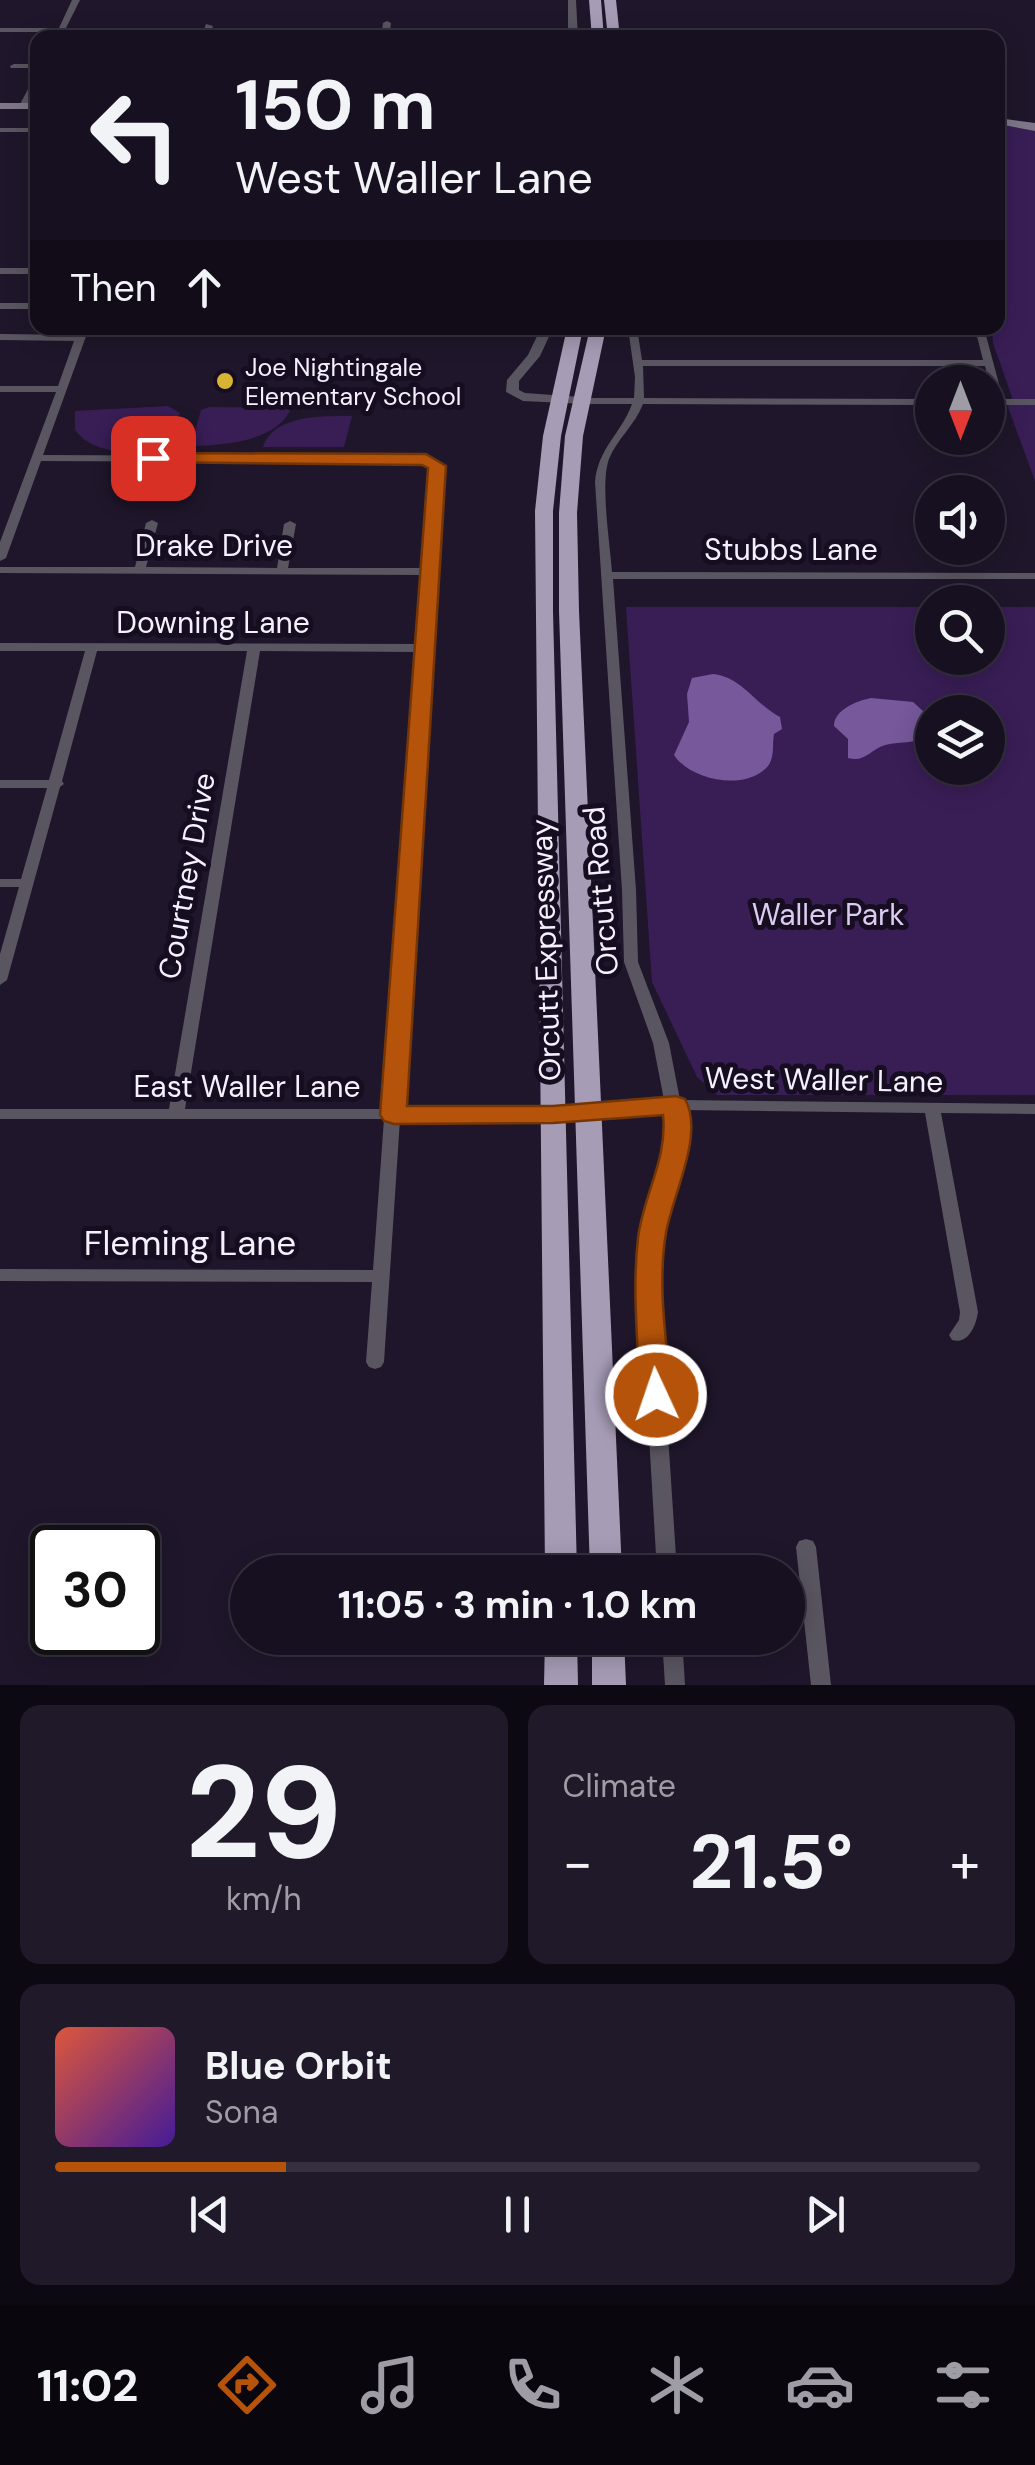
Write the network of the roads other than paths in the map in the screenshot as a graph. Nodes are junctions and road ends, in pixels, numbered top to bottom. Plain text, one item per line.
1 (76, 0) edge
2 (572, 0) edge
3 (595, 0) edge
4 (610, 0) edge
5 (387, 23) dead end
6 (209, 26) dead end
7 (0, 30) edge
8 (61, 30) edge
9 (208, 30) edge
10 (386, 30) edge
11 (574, 30) edge
12 (597, 30) edge
13 (613, 30) edge
14 (30, 32) edge
15 (14, 66) dead end
16 (30, 66) edge
17 (0, 106) edge
18 (30, 106) edge
19 (1005, 119) edge
20 (1035, 124) edge
21 (0, 130) edge
22 (30, 132) edge
23 (0, 271) edge
24 (30, 272) edge
25 (0, 306) edge
26 (30, 306) edge
27 (33, 335) edge
28 (81, 335) edge
29 (546, 335) edge
30 (575, 335) edge
31 (595, 335) edge
32 (633, 335) edge
33 (981, 335) edge
34 (0, 337) edge
35 (637, 362) junction
36 (986, 363) joint
37 (0, 389) edge
38 (62, 389) junction
39 (570, 401) junction
40 (639, 402) junction
41 (915, 402) edge
42 (1005, 402) edge
43 (1035, 402) edge
44 (36, 458) junction
45 (435, 462) joint
46 (152, 522) dead end
47 (290, 524) dead end
48 (0, 558) edge
49 (0, 570) edge
50 (140, 570) junction
51 (282, 571) junction
52 (428, 572) junction
53 (607, 575) junction
54 (1035, 576) edge
55 (0, 647) edge
56 (92, 648) junction
57 (254, 648) junction
58 (425, 648) junction
59 (0, 784) edge
60 (57, 784) junction
61 (0, 883) edge
62 (28, 884) junction
63 (0, 980) edge
64 (676, 1105) junction
65 (587, 1109) junction
66 (932, 1109) junction
67 (1035, 1109) edge
68 (0, 1114) edge
69 (176, 1114) junction
70 (553, 1114) junction
71 (394, 1115) junction
72 (0, 1275) edge
73 (380, 1276) junction
74 (958, 1335) dead end
75 (374, 1362) dead end
76 (806, 1547) dead end
77 (561, 1555) edge
78 (605, 1555) edge
79 (666, 1555) edge
80 (561, 1655) edge
81 (608, 1655) edge
82 (673, 1655) edge
83 (560, 1685) edge
84 (609, 1685) edge
85 (675, 1685) edge
86 (821, 1685) edge

1 - 8 street
2 - 11 street
3 - 12 highway
4 - 13 highway
5 - 10 street
6 - 9 street
7 - 14 street
15 - 16 street
17 - 18 main road
19 - 20 main road
21 - 22 street
23 - 24 street
25 - 26 street
27 - 34 street
28 - 38 street
29 - 39 street
30 - 39 highway, Orcutt Expressway
31 - 39 highway, Orcutt Expressway
32 - 35 street
33 - 36 street
35 - 36 street
35 - 40 street
37 - 38 street
38 - 44 street
39 - 40 street
39 - 65 highway, Orcutt Expressway
39 - 70 highway, Orcutt Expressway
40 - 41 street
40 - 53 street, Orcutt Road
42 - 43 street
44 - 45 street
44 - 48 street
45 - 52 street
46 - 50 street
47 - 51 street
49 - 50 street, Drake Drive
50 - 51 street, Drake Drive
51 - 52 street, Drake Drive
52 - 58 street
53 - 54 street, Stubbs Lane
53 - 64 street, Orcutt Road
55 - 56 street, Downing Lane
56 - 57 street, Downing Lane
56 - 60 street
57 - 58 street, Downing Lane
57 - 69 street, Courtney Drive
58 - 71 street
59 - 60 street
60 - 62 street
61 - 62 street
62 - 63 street
64 - 65 street, West Waller Lane
64 - 66 street, West Waller Lane
64 - 79 street, Orcutt Road
65 - 70 street, West Waller Lane
65 - 78 highway, Orcutt Expressway
66 - 67 street, West Waller Lane
66 - 74 street
68 - 69 street, East Waller Lane
69 - 71 street, East Waller Lane
70 - 71 street, East Waller Lane
70 - 77 highway, Orcutt Expressway
71 - 73 street
72 - 73 street, Fleming Lane
73 - 75 street
76 - 86 street
80 - 83 highway
81 - 84 highway
82 - 85 street

